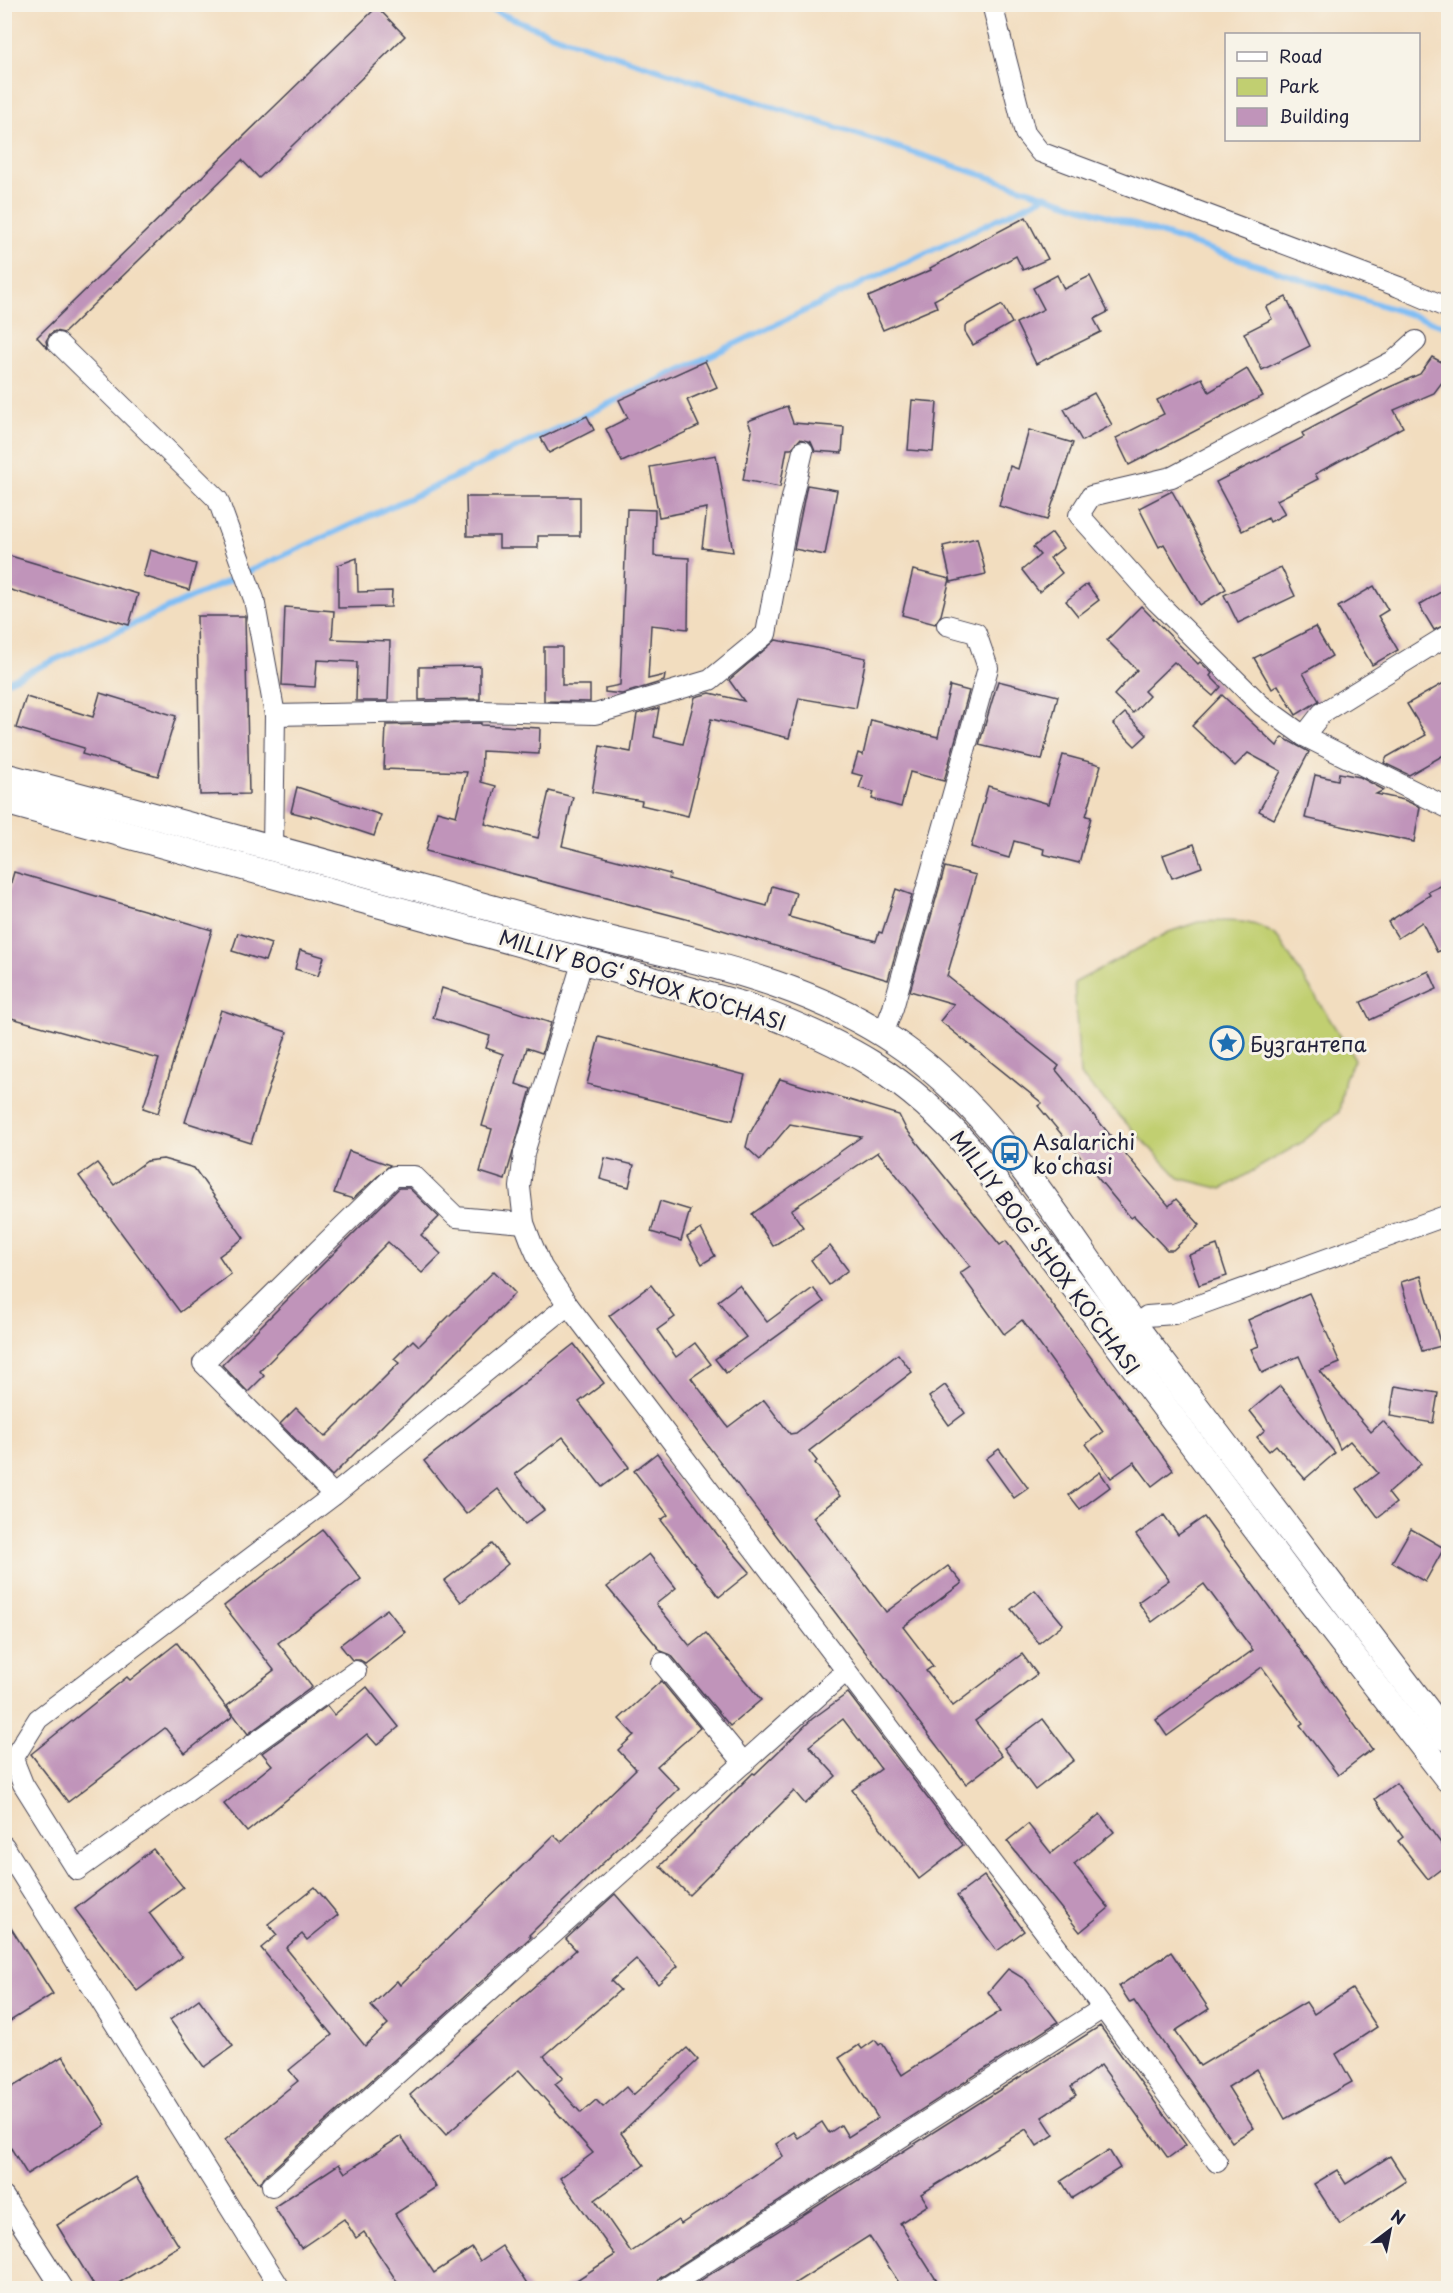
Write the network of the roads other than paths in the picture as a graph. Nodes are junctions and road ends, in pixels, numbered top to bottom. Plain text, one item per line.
1 (992, 4) edge
2 (1449, 308) edge
3 (1416, 341) dead end
4 (58, 343) dead end
5 (803, 451) dead end
6 (947, 625) dead end
7 (1449, 635) edge
8 (275, 715) junction
9 (1304, 736) junction
10 (4, 776) edge
11 (4, 801) edge
12 (1449, 808) edge
13 (273, 848) junction
14 (583, 960) junction
15 (883, 1034) junction
16 (1449, 1215) edge
17 (524, 1222) junction
18 (568, 1305) junction
19 (1134, 1325) junction
20 (1113, 1341) junction
21 (334, 1495) junction
22 (1326, 1577) junction
23 (1304, 1593) junction
24 (662, 1663) dead end
25 (356, 1671) dead end
26 (846, 1671) junction
27 (1449, 1738) edge
28 (744, 1763) junction
29 (1449, 1779) edge
30 (4, 1846) edge
31 (1103, 2008) junction
32 (1217, 2162) dead end
33 (272, 2186) dead end
34 (4, 2197) edge
35 (62, 2289) edge
36 (280, 2289) edge
37 (666, 2289) edge

1 - 2 street
3 - 9 street
4 - 8 street
5 - 8 street
6 - 15 street
7 - 9 street
8 - 13 street
9 - 12 street
10 - 13 main road, MILLIY BOG‘ SHOX KO‘CHASI
11 - 14 main road, MILLIY BOG‘ SHOX KO‘CHASI
13 - 15 main road, MILLIY BOG‘ SHOX KO‘CHASI
14 - 17 street
14 - 20 main road, MILLIY BOG‘ SHOX KO‘CHASI
15 - 19 main road, MILLIY BOG‘ SHOX KO‘CHASI
16 - 19 street
17 - 18 street
17 - 21 street
18 - 21 street
18 - 26 street
19 - 20 street
19 - 22 main road, MILLIY BOG‘ SHOX KO‘CHASI
20 - 23 main road, MILLIY BOG‘ SHOX KO‘CHASI
21 - 25 street
22 - 23 main road
22 - 27 main road, MILLIY BOG‘ SHOX KO‘CHASI
23 - 29 main road, MILLIY BOG‘ SHOX KO‘CHASI
24 - 28 street
26 - 28 street
26 - 31 street
28 - 33 street
30 - 36 street
31 - 32 street
31 - 37 street
34 - 35 street

